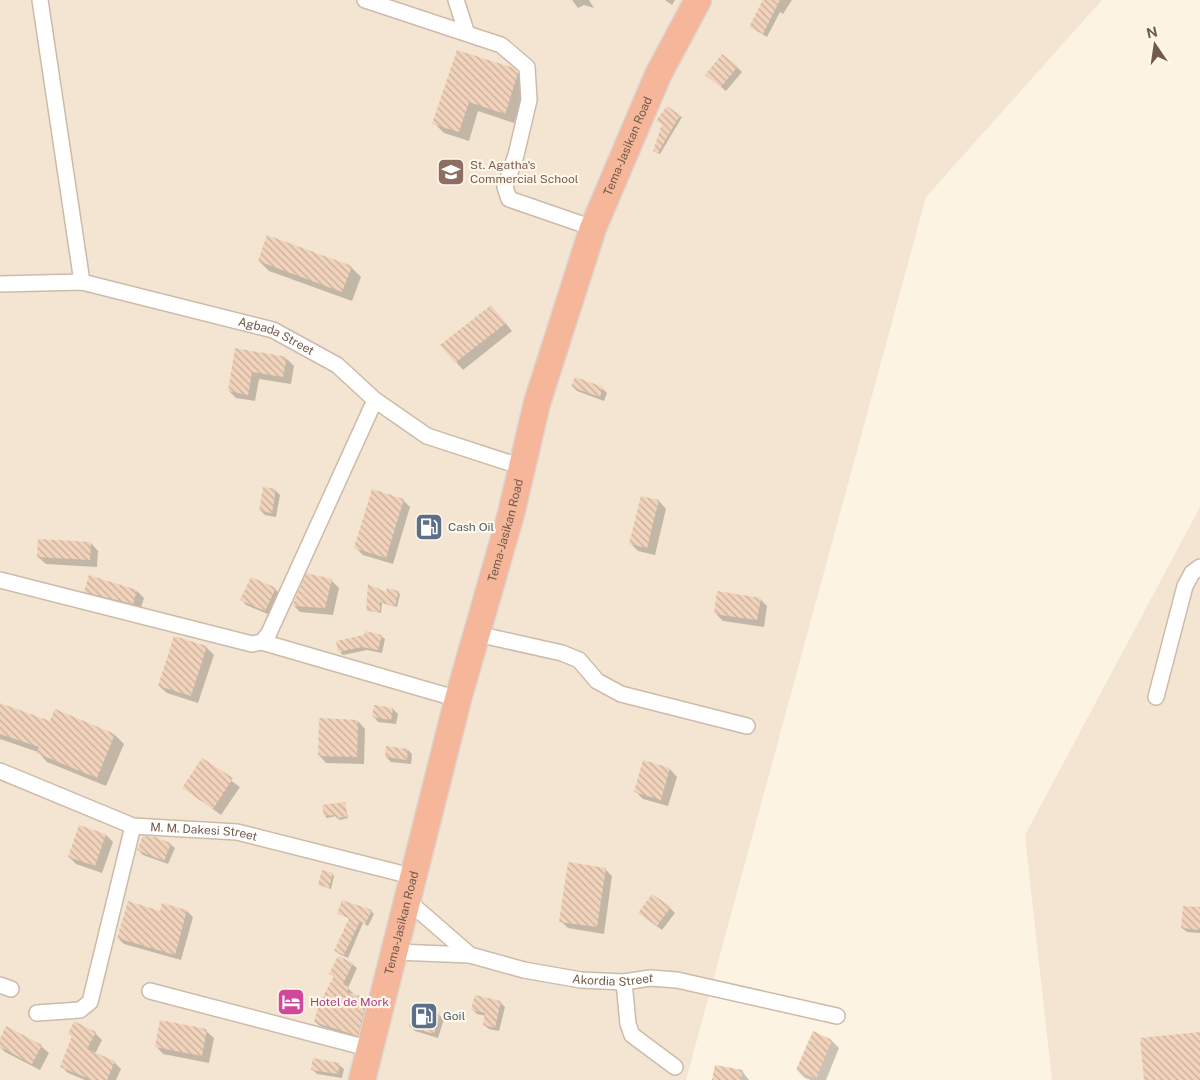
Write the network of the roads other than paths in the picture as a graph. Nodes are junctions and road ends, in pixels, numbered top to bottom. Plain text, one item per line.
1 (40, 0) edge
2 (364, 0) edge
3 (456, 0) edge
4 (698, 0) edge
5 (466, 32) junction
6 (593, 228) junction
7 (82, 282) junction
8 (0, 284) edge
9 (376, 400) junction
10 (522, 467) junction
11 (1200, 567) edge
12 (0, 580) edge
13 (477, 634) junction
14 (262, 642) junction
15 (1156, 697) dead end
16 (458, 699) junction
17 (747, 726) dead end
18 (0, 771) edge
19 (133, 826) junction
20 (411, 889) junction
21 (396, 952) junction
22 (470, 955) junction
23 (624, 982) junction
24 (150, 991) dead end
25 (37, 1013) dead end
26 (836, 1016) dead end
27 (371, 1049) junction
28 (675, 1067) dead end
29 (362, 1080) edge

1 - 7 street
2 - 5 street
3 - 5 street
4 - 6 highway, Tema-Jasikan Road
5 - 6 street
6 - 10 highway, Tema-Jasikan Road
7 - 8 street, Agbada Street
7 - 9 street, Agbada Street
9 - 10 street, Agbada Street
9 - 14 street
10 - 13 highway, Tema-Jasikan Road
11 - 15 street
12 - 14 street
13 - 16 highway, Tema-Jasikan Road
13 - 17 street
14 - 16 street
16 - 20 highway, Tema-Jasikan Road
18 - 19 street, M. M. Dakesi Street
19 - 20 street, M. M. Dakesi Street
19 - 25 street
20 - 21 highway, Tema-Jasikan Road
20 - 22 street, Akordia Street
21 - 22 street
21 - 27 highway, Tema-Jasikan Road
22 - 23 street, Akordia Street
23 - 26 street, Akordia Street
23 - 28 street
24 - 27 street
27 - 29 highway, Tema-Jasikan Road

